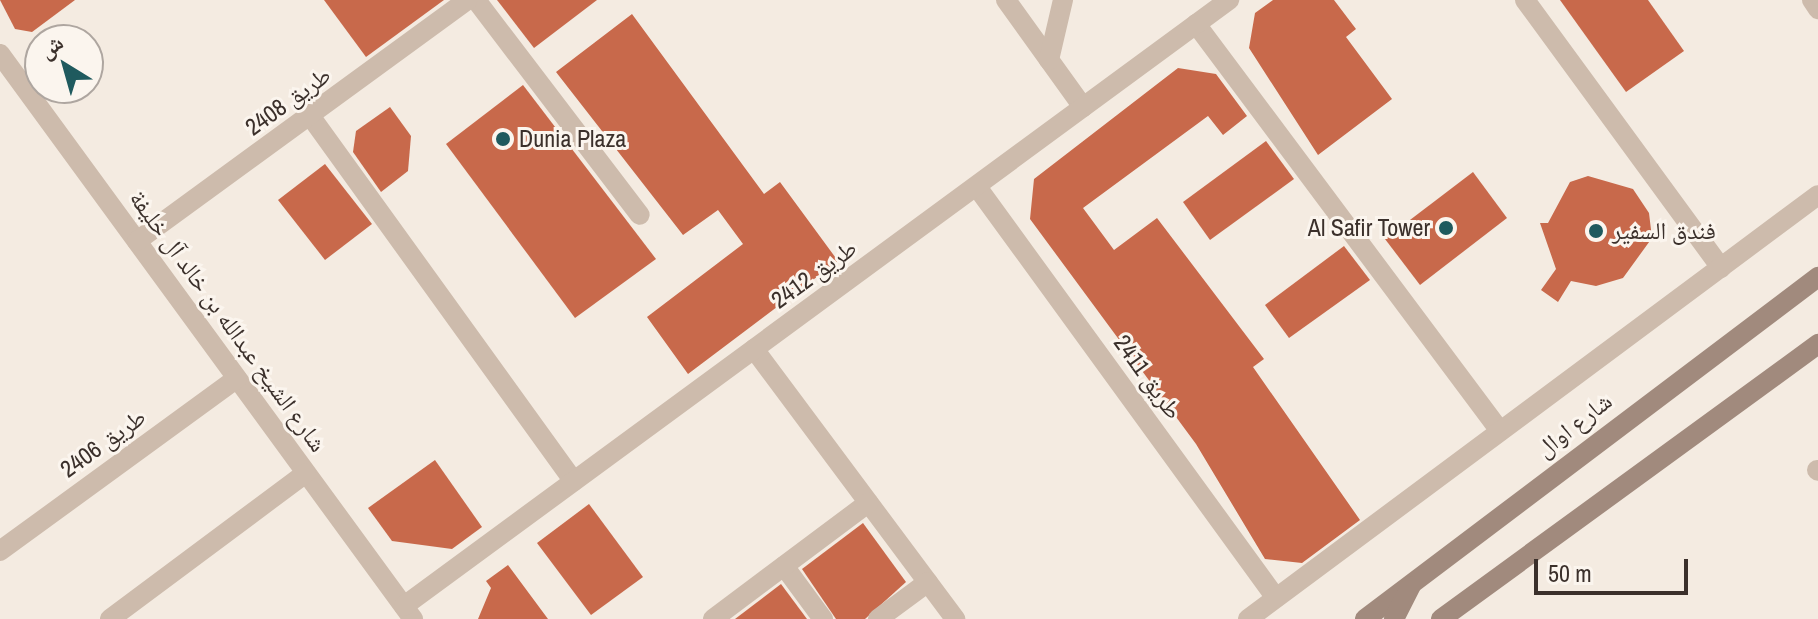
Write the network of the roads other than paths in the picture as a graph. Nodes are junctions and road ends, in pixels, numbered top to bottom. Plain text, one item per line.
1 (467, 0) edge
2 (476, 0) edge
3 (1006, 0) edge
4 (1063, 0) edge
5 (1229, 0) edge
6 (1525, 0) edge
7 (1812, 0) edge
8 (1818, 9) edge
9 (1196, 24) junction
10 (0, 54) edge
11 (1049, 60) junction
12 (1083, 107) junction
13 (311, 117) junction
14 (977, 187) junction
15 (1818, 195) edge
16 (640, 215) dead end
17 (137, 241) junction
18 (1721, 268) junction
19 (1818, 277) edge
20 (1818, 344) edge
21 (754, 349) junction
22 (237, 378) junction
23 (1500, 431) junction
24 (306, 473) junction
25 (574, 481) junction
26 (868, 503) junction
27 (0, 551) edge
28 (784, 566) junction
29 (928, 582) junction
30 (1411, 586) junction
31 (1276, 598) junction
32 (409, 612) edge
33 (110, 619) edge
34 (713, 619) edge
35 (823, 619) edge
36 (878, 619) edge
37 (955, 619) edge
38 (1248, 619) edge
39 (1365, 619) edge
40 (1394, 619) edge
41 (1441, 619) edge

1 - 13 street, طريق 2408
2 - 16 street
3 - 11 street
4 - 11 street
5 - 9 street, طريق 2412
6 - 18 street
7 - 8 street
9 - 12 street, طريق 2412
9 - 23 street
10 - 17 street, شارع الشيخ عبدالله بن خالد آل خليفة
11 - 12 street
12 - 14 street, طريق 2412
13 - 17 street, طريق 2408
13 - 25 street
14 - 21 street, طريق 2412
14 - 31 street, طريق 2411
15 - 18 street
17 - 22 street, شارع الشيخ عبدالله بن خالد آل خليفة
18 - 23 street
19 - 30 main road, شارع اوال
20 - 41 main road
21 - 25 street, طريق 2412
21 - 26 street
22 - 24 street, شارع الشيخ عبدالله بن خالد آل خليفة
22 - 27 street, طريق 2406
23 - 31 street
24 - 32 street, شارع الشيخ عبدالله بن خالد آل خليفة
24 - 33 street
25 - 32 street, طريق 2412
26 - 28 street
26 - 29 street
28 - 34 street
28 - 35 street
29 - 36 street
29 - 37 street
30 - 39 main road, شارع اوال
30 - 40 main road
31 - 38 street

